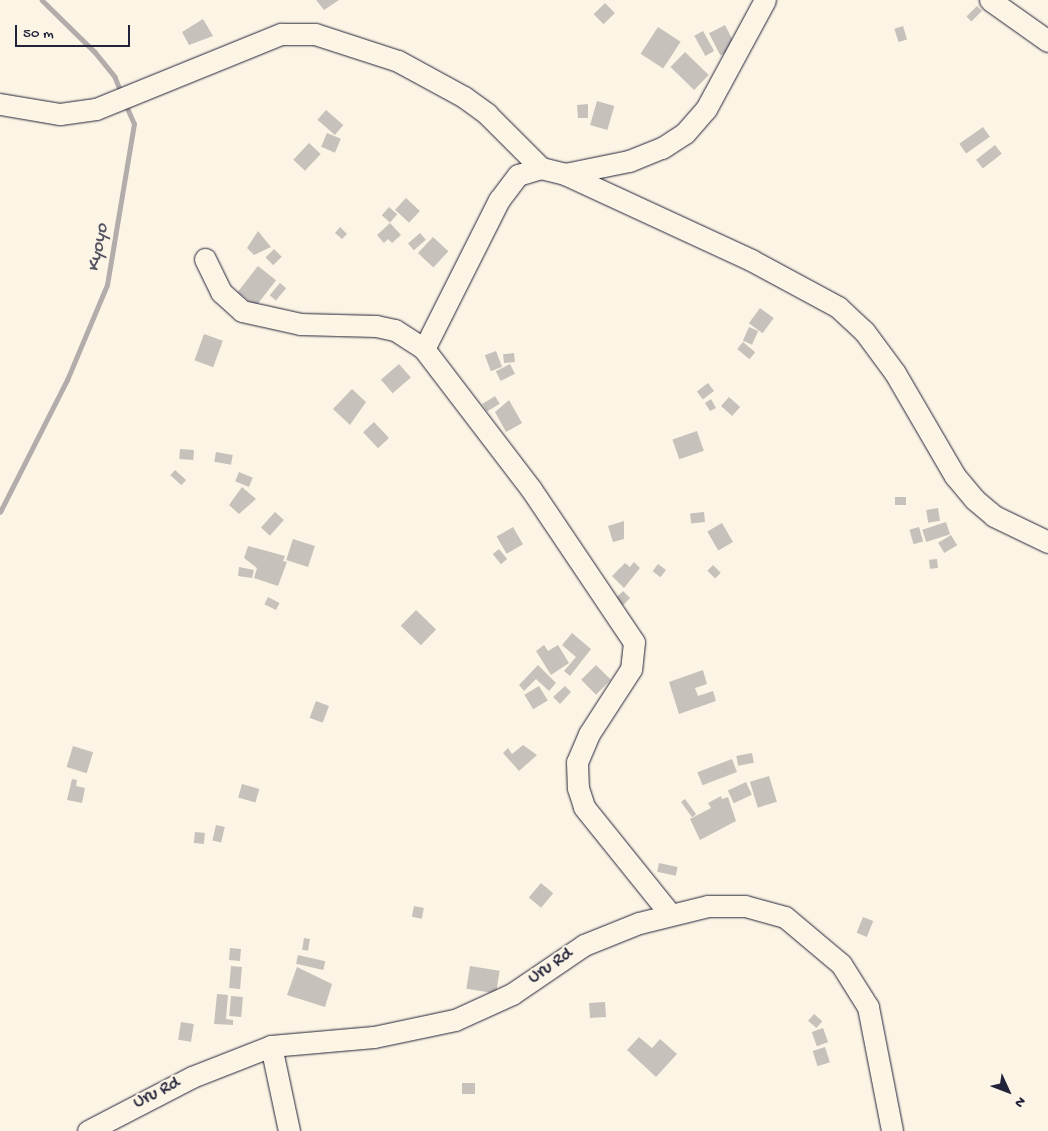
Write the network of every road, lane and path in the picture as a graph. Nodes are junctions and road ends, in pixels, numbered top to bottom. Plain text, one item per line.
1 (765, 0) edge
2 (990, 0) edge
3 (1048, 41) edge
4 (0, 104) edge
5 (541, 168) junction
6 (565, 174) junction
7 (205, 259) dead end
8 (424, 349) junction
9 (1048, 542) edge
10 (670, 914) junction
11 (271, 1046) junction
12 (88, 1131) edge
13 (289, 1131) edge
14 (892, 1131) edge

1 - 6 street
2 - 3 street
4 - 5 street
5 - 6 street
5 - 8 street
6 - 9 street
7 - 8 street
8 - 10 street
10 - 11 street, Uru Rd
10 - 14 street, Uru Rd
11 - 12 street, Uru Rd
11 - 13 street

